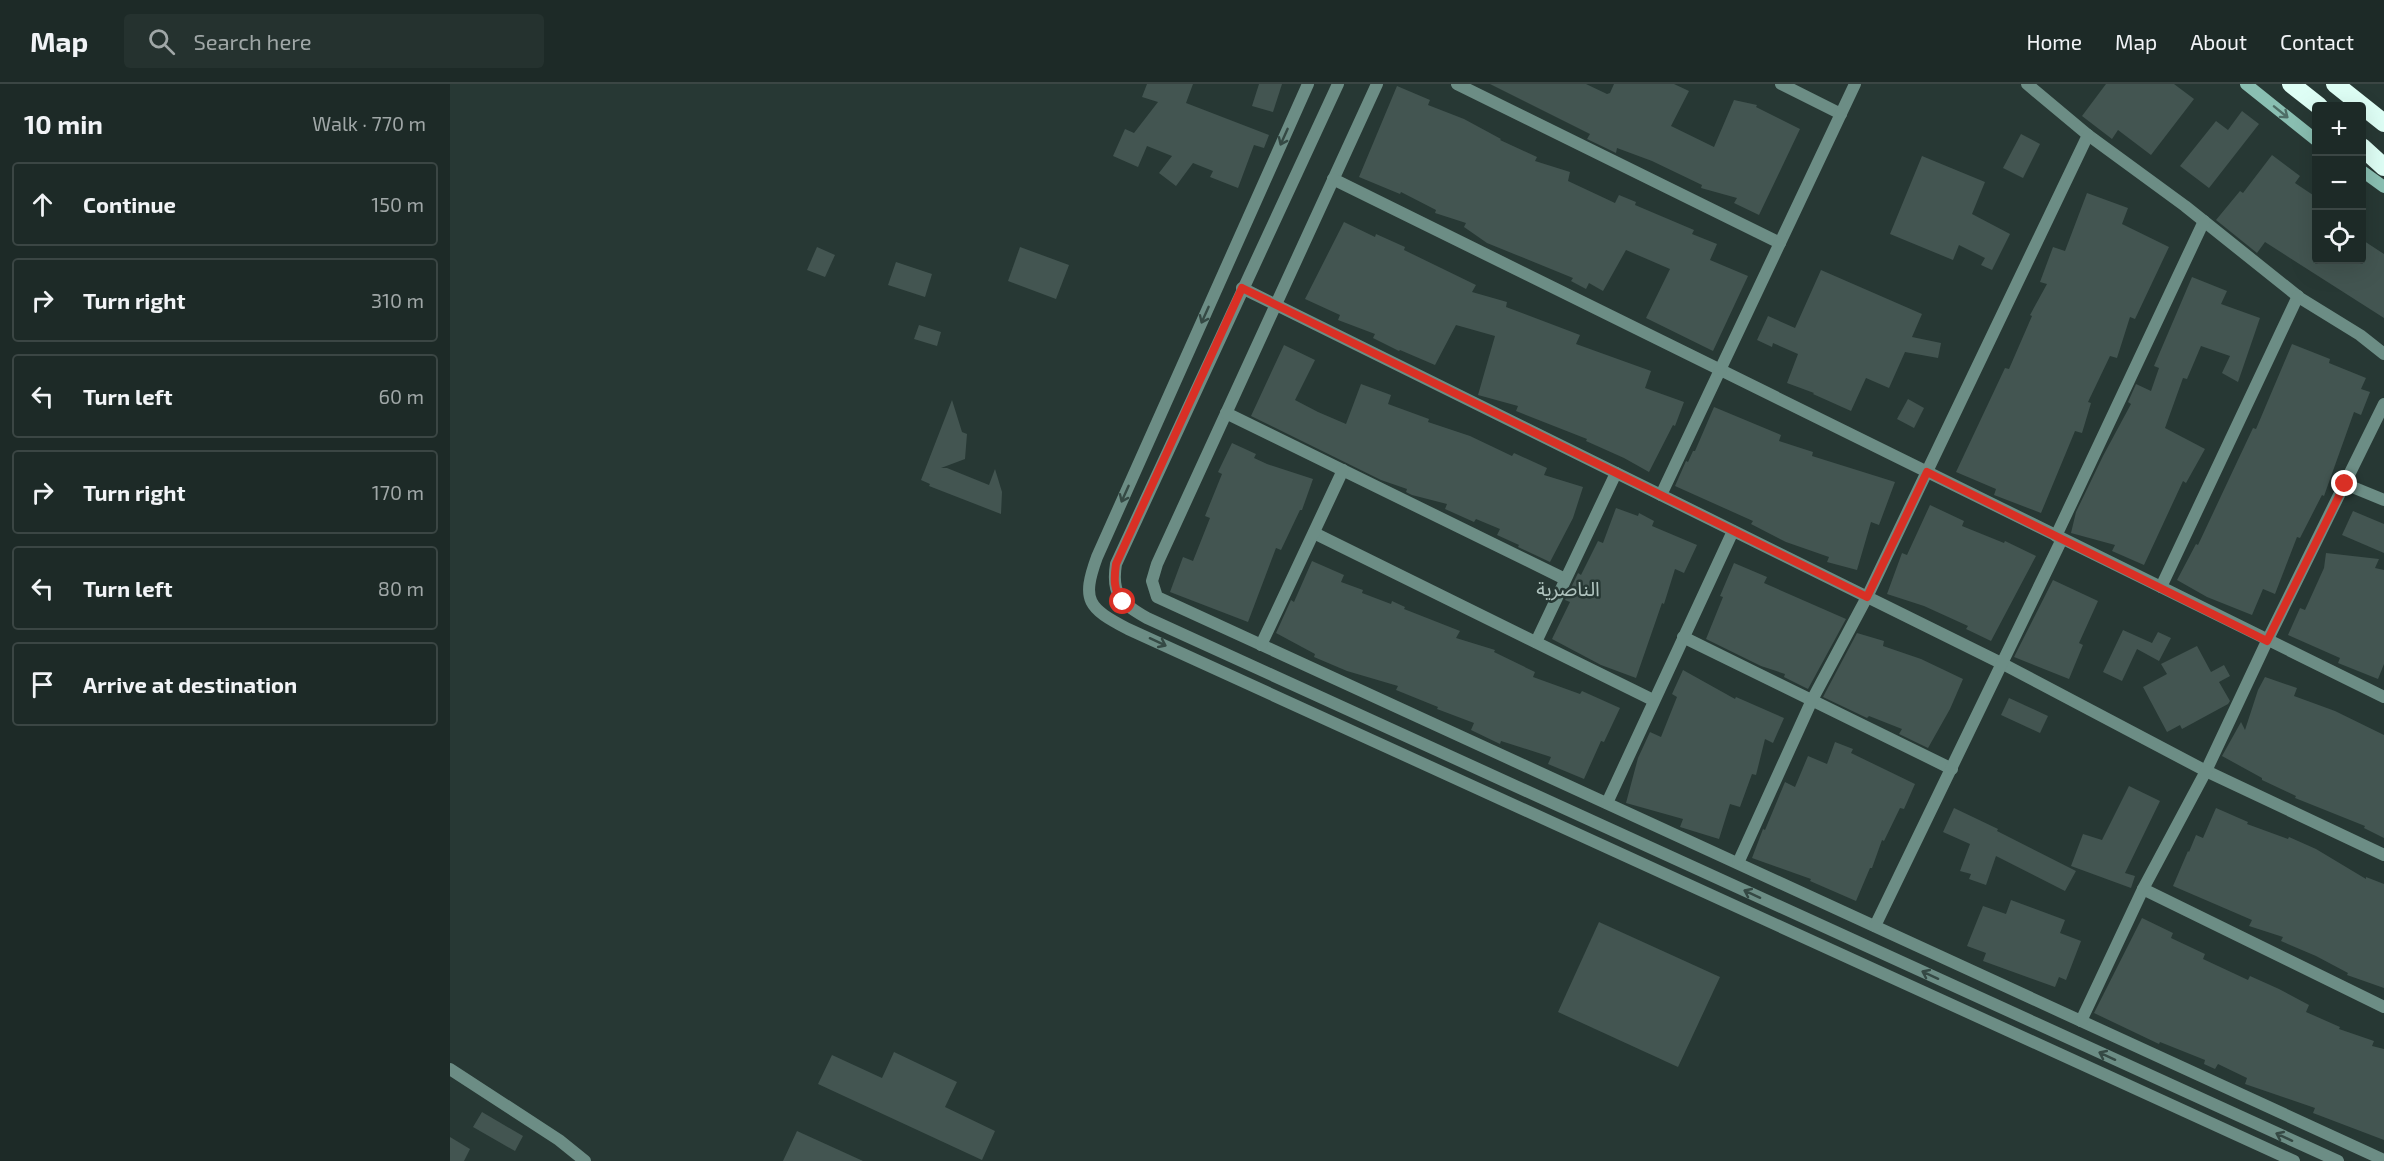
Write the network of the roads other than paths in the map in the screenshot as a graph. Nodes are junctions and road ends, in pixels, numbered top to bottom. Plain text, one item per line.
1 (1308, 84) edge
2 (1338, 84) edge
3 (1377, 84) edge
4 (1457, 84) edge
5 (1781, 84) edge
6 (1855, 84) edge
7 (2027, 84) edge
8 (2246, 84) edge
9 (2335, 84) edge
10 (1841, 114) junction
11 (2383, 123) edge
12 (2088, 135) junction
13 (2312, 137) edge
14 (2366, 143) edge
15 (2366, 151) edge
16 (2384, 156) edge
17 (2384, 167) edge
18 (2366, 174) edge
19 (1333, 179) junction
20 (2384, 187) edge
21 (2205, 221) junction
22 (1780, 243) junction
23 (1242, 288) junction
24 (2298, 296) junction
25 (1275, 305) junction
26 (2384, 354) edge
27 (1720, 370) junction
28 (2384, 405) edge
29 (1226, 412) junction
30 (1343, 470) junction
31 (1927, 472) junction
32 (1616, 473) junction
33 (2345, 484) junction
34 (1661, 495) junction
35 (2384, 500) edge
36 (1733, 531) junction
37 (1314, 533) junction
38 (2059, 537) junction
39 (1565, 579) junction
40 (2161, 587) junction
41 (1867, 597) junction
42 (1683, 637) junction
43 (2267, 641) junction
44 (1536, 642) junction
45 (1261, 645) junction
46 (2003, 664) junction
47 (2384, 697) edge
48 (1653, 700) junction
49 (1812, 700) junction
50 (1952, 769) junction
51 (2206, 771) junction
52 (1607, 803) junction
53 (2384, 855) edge
54 (1738, 863) junction
55 (2143, 889) junction
56 (1875, 926) junction
57 (2384, 1007) edge
58 (2081, 1021) junction
59 (450, 1069) edge
60 (2384, 1160) edge
61 (585, 1161) edge
62 (2294, 1161) edge
63 (2338, 1161) edge

1 -> 62 street
2 - 23 street
3 - 19 street
4 - 22 street
5 - 10 street
6 - 10 street
7 - 12 street
8 -> 13 main road
9 - 11 highway
10 - 22 street
12 - 21 street
12 - 31 street
14 - 16 highway
15 - 17 highway
18 - 20 main road
19 - 25 street
19 - 27 street
21 - 24 street
21 - 38 street
22 - 27 street
23 - 25 street
63 -> 23 street
24 - 26 street
24 - 40 street
25 - 29 street
25 - 32 street
27 - 31 street
27 - 34 street
28 - 33 street
29 - 30 street
29 - 45 street
30 - 37 street
30 - 39 street
31 - 38 street
31 - 41 street
32 - 34 street
32 - 39 street
33 - 35 street
33 - 43 street
34 - 36 street
36 - 41 street
36 - 42 street
37 - 44 street
37 - 45 street
38 - 40 street
38 - 46 street
39 - 44 street
40 - 43 street
41 - 46 street
41 - 49 street
42 - 48 street
42 - 49 street
43 - 47 street
43 - 51 street
44 - 48 street
45 - 52 street
46 - 50 street
46 - 51 street
48 - 52 street
49 - 50 street
49 - 54 street
50 - 56 street
51 - 53 street
51 - 55 street
52 - 54 street
54 - 56 street
55 - 57 street
55 - 58 street
56 - 58 street
58 - 60 street
59 - 61 street

